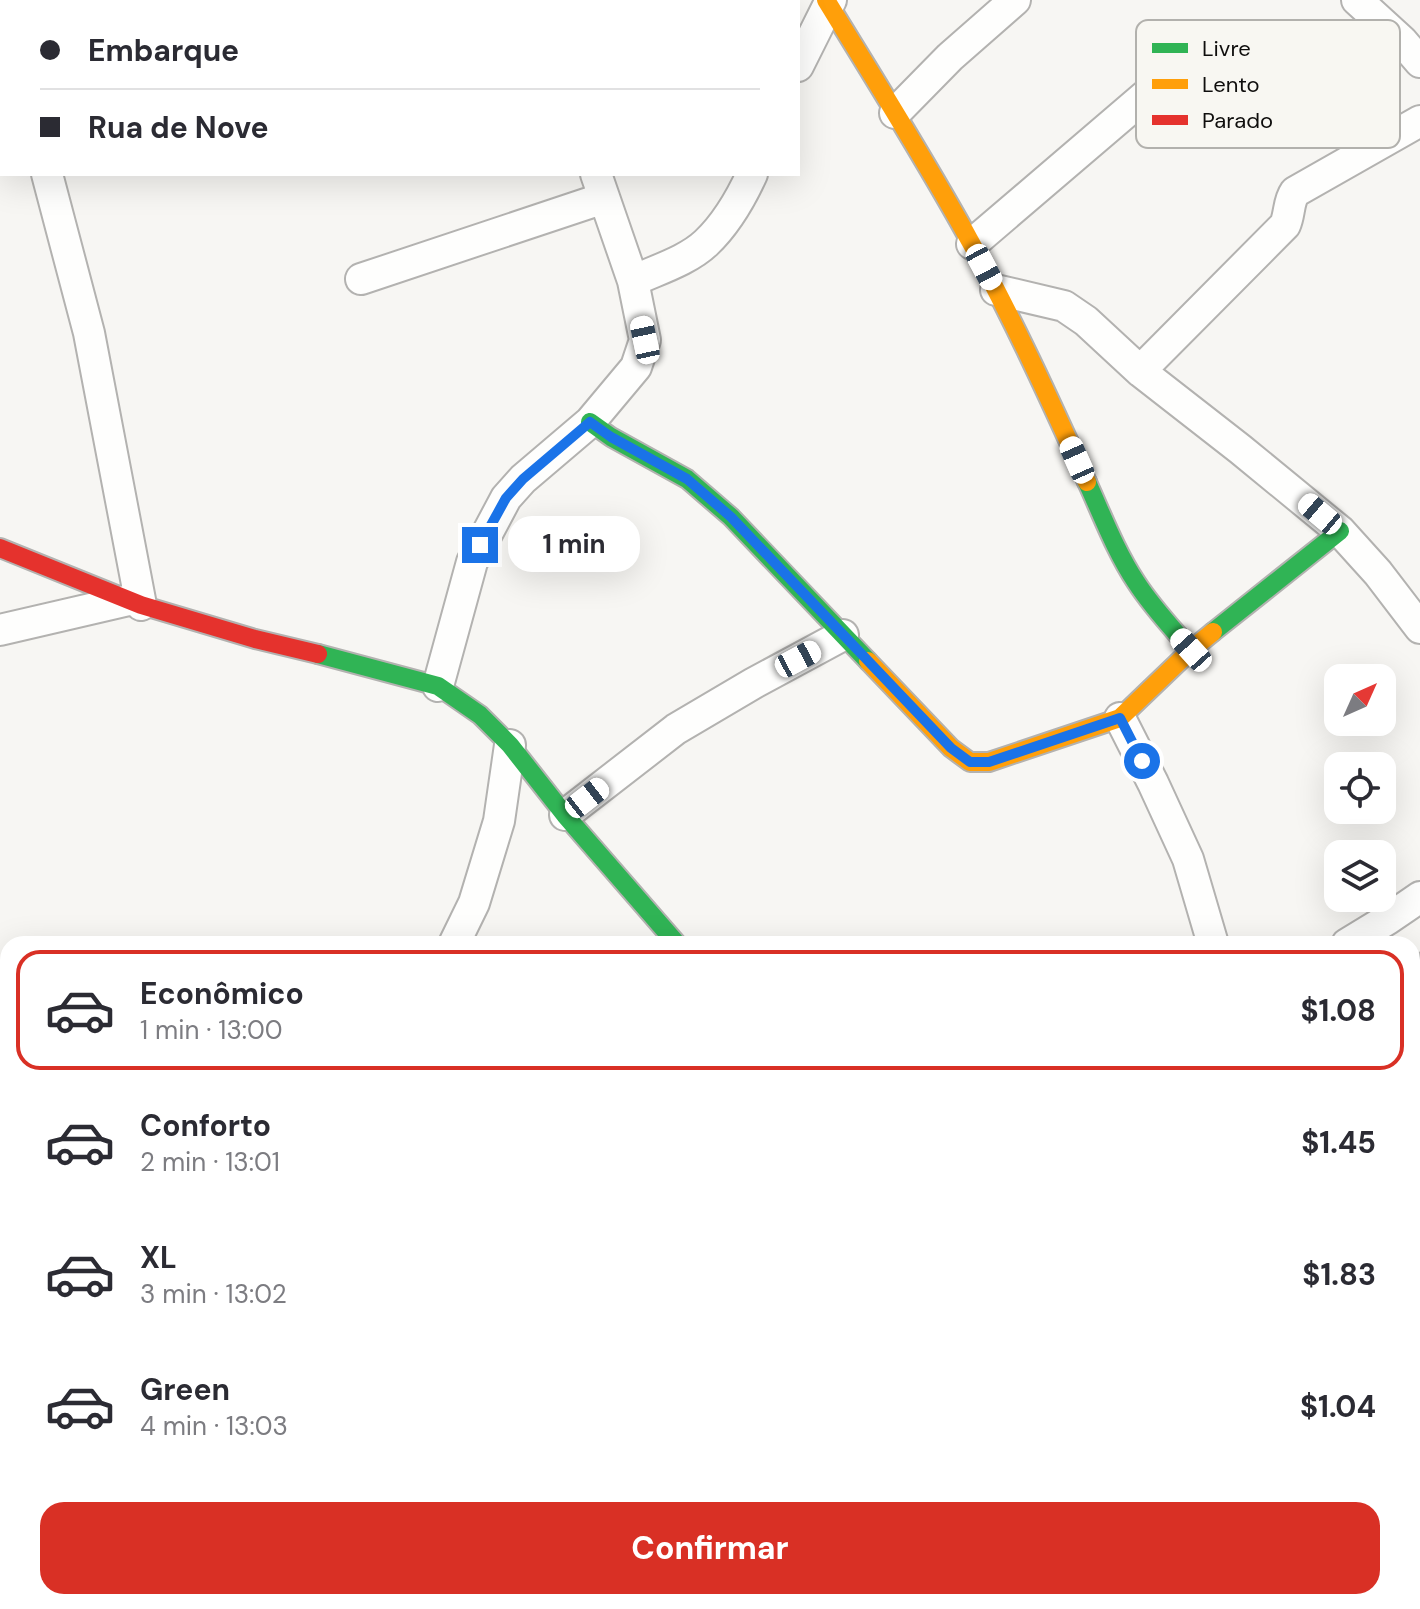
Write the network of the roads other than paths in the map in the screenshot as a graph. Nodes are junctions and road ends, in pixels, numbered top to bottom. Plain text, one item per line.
1 (1015, 0) edge
2 (1357, 0) edge
3 (828, 1) edge
4 (1379, 20) edge
5 (1400, 39) edge
6 (800, 62) edge
7 (1420, 62) edge
8 (1136, 104) edge
9 (895, 113) junction
10 (1420, 121) edge
11 (1400, 132) edge
12 (1372, 148) edge
13 (48, 176) edge
14 (751, 176) edge
15 (600, 186) edge
16 (972, 244) junction
17 (361, 279) dead end
18 (633, 281) junction
19 (996, 290) junction
20 (1140, 371) junction
21 (590, 422) junction
22 (1340, 531) junction
23 (0, 548) edge
24 (135, 603) junction
25 (1420, 628) edge
26 (0, 630) edge
27 (843, 635) junction
28 (1191, 650) junction
29 (438, 686) junction
30 (1120, 718) junction
31 (510, 745) junction
32 (565, 815) junction
33 (1420, 897) edge
34 (458, 936) edge
35 (670, 936) edge
36 (1211, 936) edge
37 (1360, 936) edge

1 - 9 street
2 - 4 street
3 - 6 street
3 - 9 street
5 - 7 street
8 - 16 street
9 - 16 street
10 - 11 street
12 - 20 street
13 - 24 street
14 - 18 street
15 - 17 street
15 - 18 street
16 - 19 street
18 - 21 street
19 - 20 street
19 - 28 street
20 - 22 street
21 - 27 street
21 - 29 street
22 - 25 street
22 - 28 street
23 - 24 street
24 - 26 street
24 - 29 street
27 - 30 street
27 - 32 street
28 - 30 street
29 - 31 street
30 - 36 street
31 - 32 street
31 - 34 street
32 - 35 street
33 - 37 street

